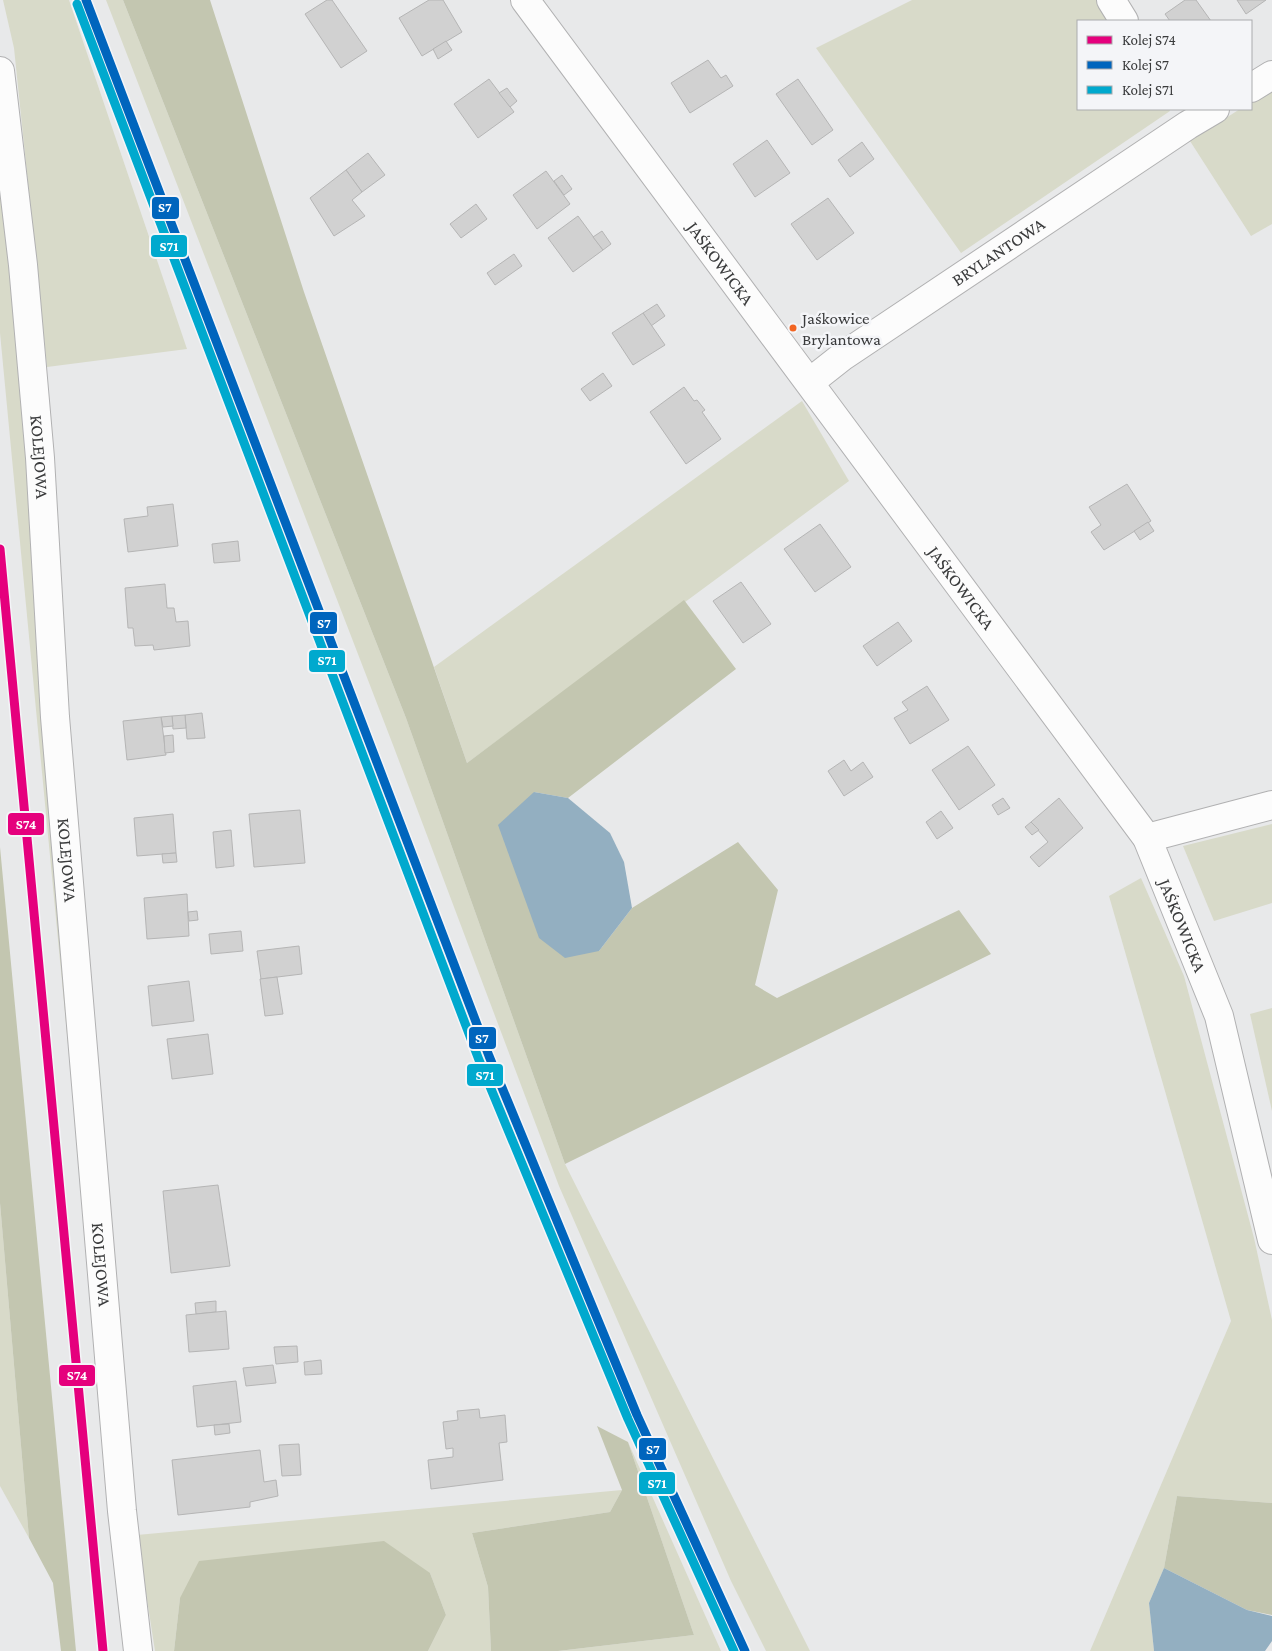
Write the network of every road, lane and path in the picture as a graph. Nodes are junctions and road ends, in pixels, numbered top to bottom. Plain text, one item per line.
1 (525, 0) edge
2 (1111, 0) edge
3 (1123, 20) edge
4 (0, 71) edge
5 (1272, 75) edge
6 (1252, 87) edge
7 (1211, 110) edge
8 (1183, 117) edge
9 (810, 382) junction
10 (1272, 805) edge
11 (1147, 838) junction
12 (1272, 1240) edge
13 (138, 1651) edge

1 - 9 street, JAŚKOWICKA
2 - 3 street
4 - 13 street, KOLEJOWA
5 - 6 street
7 - 8 street, BRYLANTOWA
8 - 9 street, BRYLANTOWA
9 - 11 street, JAŚKOWICKA
10 - 11 street
11 - 12 street, JAŚKOWICKA

